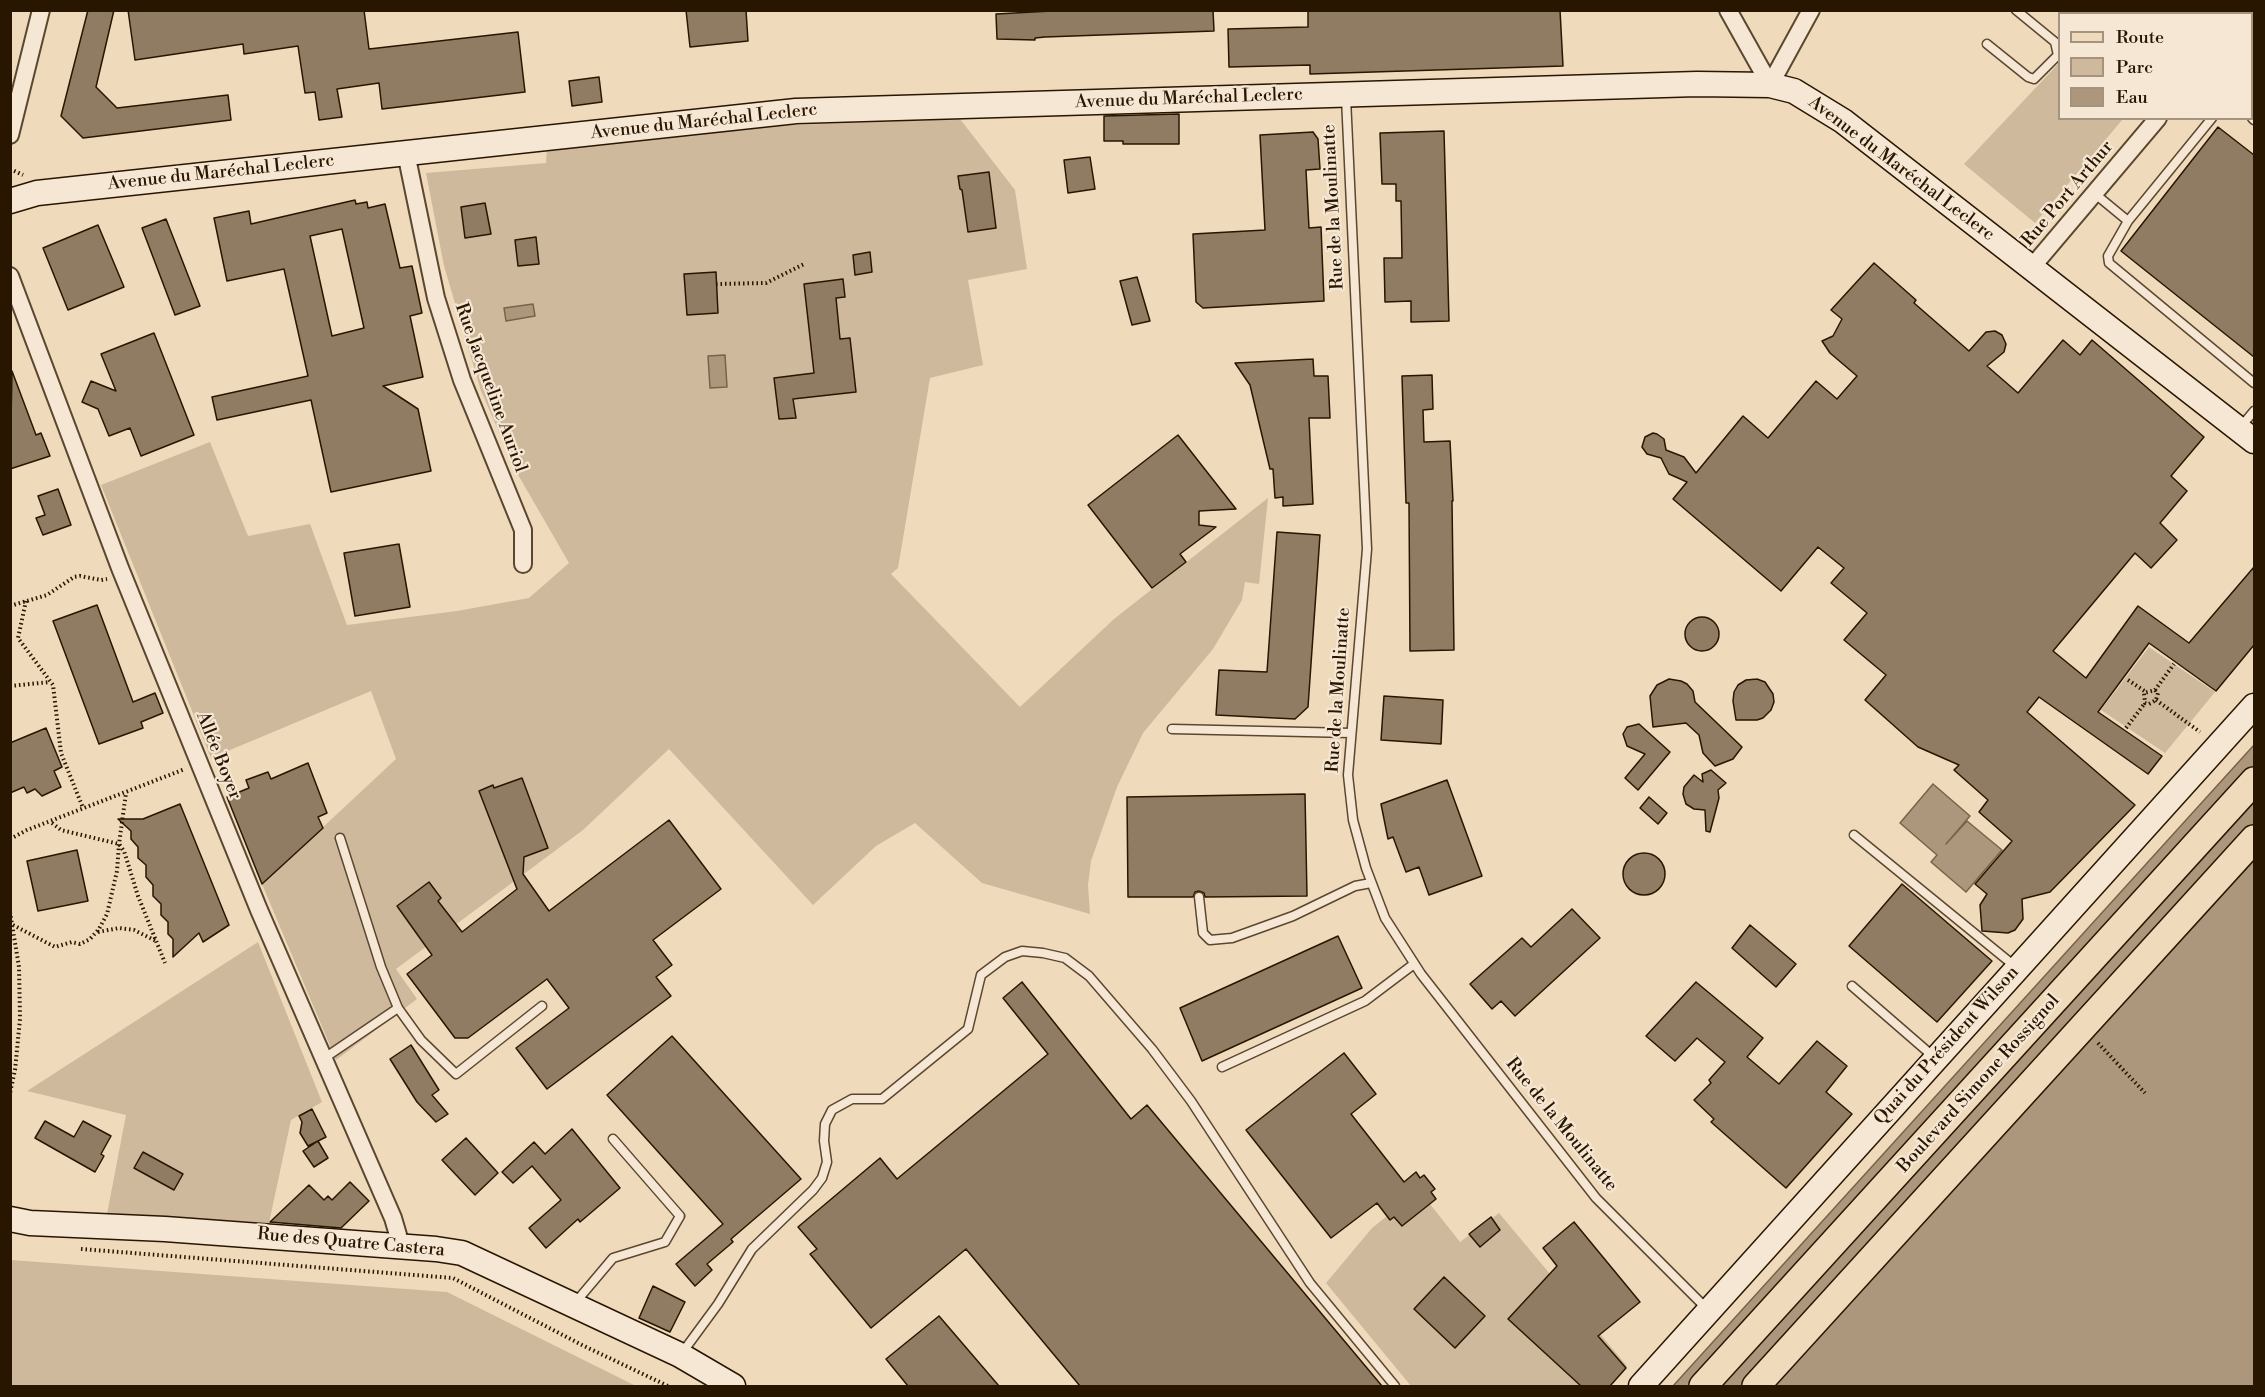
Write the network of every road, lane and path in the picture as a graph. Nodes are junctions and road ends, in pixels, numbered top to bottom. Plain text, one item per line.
1 (41, 10) edge
2 (1728, 10) edge
3 (1811, 10) edge
4 (2016, 10) edge
5 (1987, 44) dead end
6 (1770, 85) junction
7 (1346, 94) junction
8 (2156, 120) edge
9 (2210, 120) edge
10 (10, 135) edge
11 (406, 153) junction
12 (2094, 193) junction
13 (10, 201) edge
14 (2128, 220) junction
15 (804, 264) dead end
16 (2032, 267) junction
17 (10, 276) edge
18 (716, 284) dead end
19 (2254, 382) edge
20 (2254, 411) edge
21 (2247, 435) edge
22 (522, 564) dead end
23 (123, 574) junction
24 (26, 601) junction
25 (10, 606) edge
26 (2174, 664) dead end
27 (2128, 680) dead end
28 (51, 682) junction
29 (10, 686) edge
30 (2155, 690) junction
31 (2146, 692) junction
32 (2156, 700) junction
33 (2145, 703) junction
34 (2254, 706) edge
35 (2126, 728) dead end
36 (1172, 729) dead end
37 (2200, 732) dead end
38 (1351, 733) junction
39 (199, 763) junction
40 (2254, 781) edge
41 (126, 793) junction
42 (83, 808) junction
43 (51, 822) junction
44 (1854, 835) dead end
45 (340, 838) dead end
46 (10, 839) edge
47 (2254, 840) edge
48 (119, 843) junction
49 (1371, 883) junction
50 (1199, 897) dead end
51 (10, 912) edge
52 (13, 925) junction
53 (97, 932) junction
54 (156, 941) junction
55 (165, 963) dead end
56 (1414, 964) junction
57 (2017, 968) junction
58 (1852, 986) dead end
59 (542, 1006) dead end
60 (398, 1008) junction
61 (2084, 1027) junction
62 (323, 1059) junction
63 (1935, 1059) junction
64 (1222, 1067) dead end
65 (10, 1093) edge
66 (2145, 1093) dead end
67 (613, 1138) dead end
68 (10, 1218) edge
69 (398, 1246) junction
70 (69, 1248) dead end
71 (574, 1306) junction
72 (1709, 1311) junction
73 (680, 1355) junction
74 (668, 1386) edge
75 (733, 1386) edge
76 (1395, 1386) edge
77 (1641, 1386) edge
78 (1703, 1386) edge
79 (1756, 1386) edge

1 - 10 street
2 - 6 street
3 - 6 street
4 - 5 lane
6 - 7 street, Avenue du Maréchal Leclerc
6 - 16 street, Avenue du Maréchal Leclerc
7 - 11 street, Avenue du Maréchal Leclerc
7 - 38 lane, Rue de la Moulinatte
8 - 12 street, Rue Port Arthur
9 - 14 lane
11 - 13 street, Avenue du Maréchal Leclerc
11 - 22 street, Rue Jacqueline Auriol
12 - 14 lane
12 - 16 street, Rue Port Arthur
14 - 19 lane
15 - 18 path
16 - 21 street, Avenue du Maréchal Leclerc
17 - 23 street, Allée Boyer
20 - 21 lane
23 - 24 path
23 - 39 street, Allée Boyer
24 - 25 path
24 - 28 path
26 - 30 path
27 - 31 path
28 - 29 path
28 - 42 path
30 - 31 path
30 - 32 path
31 - 33 path
32 - 33 path
32 - 37 path
33 - 35 path
34 - 57 street, Quai du Président Wilson
36 - 38 lane
38 - 49 lane, Rue de la Moulinatte
39 - 41 path
39 - 62 street, Allée Boyer
40 - 78 main road, Boulevard Simone Rossignol
41 - 42 path
41 - 48 path
42 - 43 path
43 - 46 path
43 - 48 path
44 - 57 lane
45 - 60 lane
47 - 61 main road
48 - 53 path
48 - 54 path
49 - 50 lane
49 - 56 lane, Rue de la Moulinatte
51 - 52 path
52 - 53 path
52 - 65 path
53 - 54 path
54 - 55 path
56 - 64 lane
56 - 72 lane, Rue de la Moulinatte
57 - 63 street, Quai du Président Wilson
58 - 63 lane
59 - 60 lane
60 - 62 lane
61 - 66 path
61 - 79 main road
62 - 69 street, Allée Boyer
63 - 72 street, Quai du Président Wilson
67 - 71 lane
68 - 69 street, Rue des Quatre Castera
69 - 71 street, Rue des Quatre Castera
70 - 74 path
71 - 73 street, Rue des Quatre Castera
72 - 77 street, Quai du Président Wilson
73 - 75 street, Rue des Quatre Castera
73 - 76 lane

